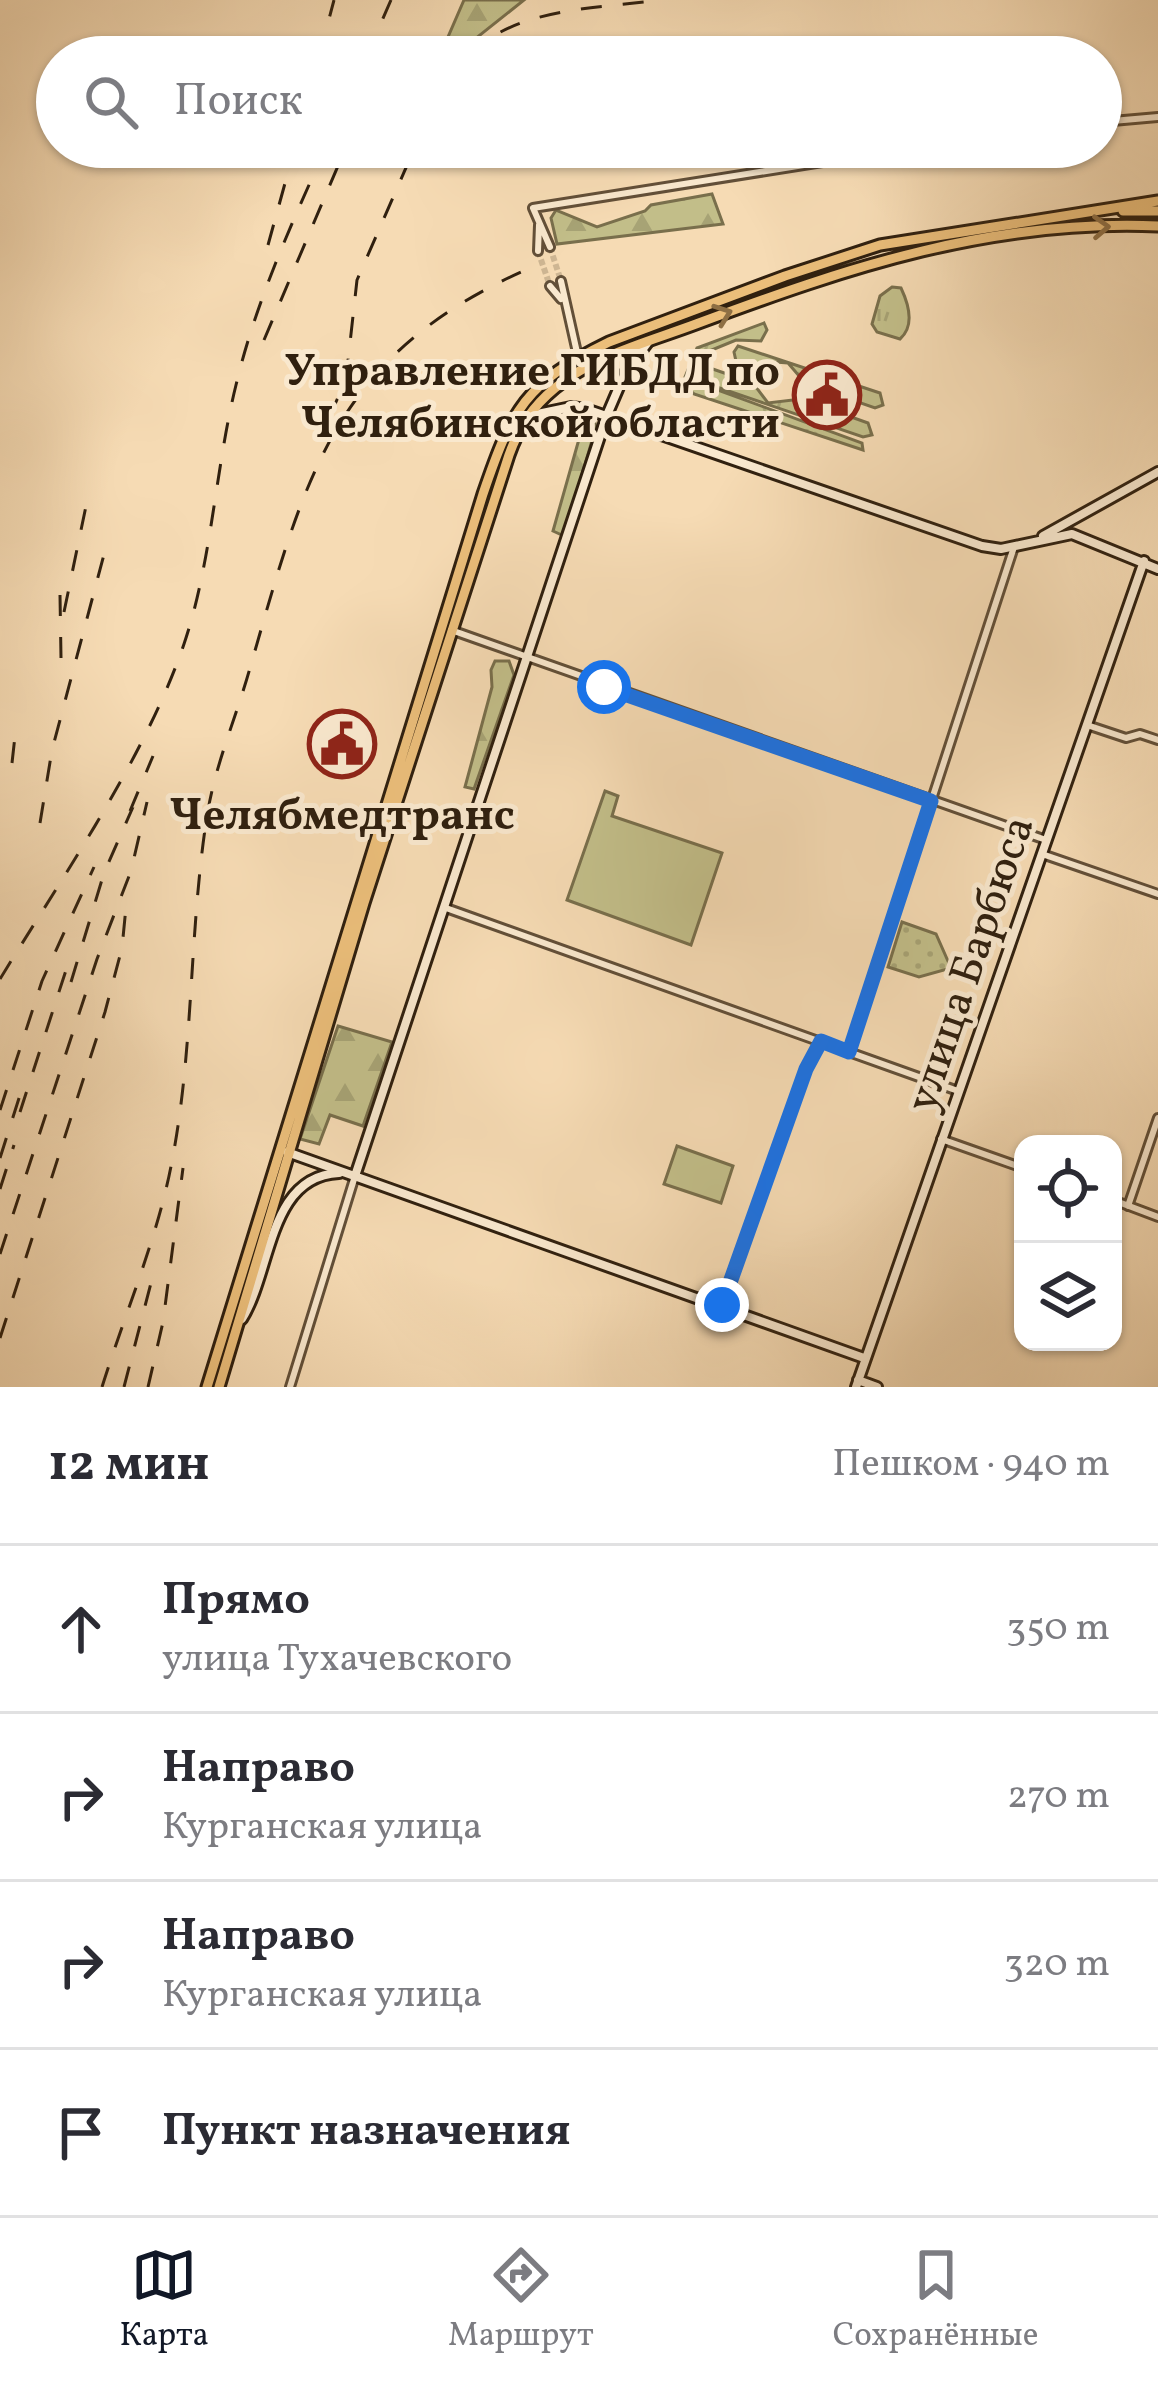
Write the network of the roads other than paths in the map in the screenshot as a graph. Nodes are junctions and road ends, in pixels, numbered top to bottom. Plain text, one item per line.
1 (1158, 117) edge
2 (1122, 120) edge
3 (784, 168) edge
4 (1158, 201) edge
5 (1158, 211) edge
6 (1076, 214) junction
7 (539, 222) junction
8 (1158, 226) edge
9 (550, 247) tunnel mouth
10 (538, 251) tunnel mouth
11 (561, 281) tunnel mouth
12 (550, 286) tunnel mouth
13 (563, 302) junction
14 (648, 341) junction
15 (578, 357) junction
16 (607, 415) junction
17 (527, 417) junction
18 (1158, 472) edge
19 (1073, 518) junction
20 (1072, 534) junction
21 (1032, 543) junction
22 (1014, 547) junction
23 (1144, 561) junction
24 (1158, 569) edge
25 (451, 630) junction
26 (527, 656) junction
27 (1087, 724) junction
28 (1158, 740) edge
29 (931, 801) junction
30 (1046, 840) junction
31 (1041, 854) junction
32 (1158, 894) edge
33 (446, 908) junction
34 (821, 1041) junction
35 (849, 1052) junction
36 (958, 1091) junction
37 (1158, 1118) edge
38 (940, 1139) junction
39 (285, 1151) junction
40 (1014, 1165) edge
41 (351, 1175) junction
42 (1122, 1204) edge
43 (1128, 1206) junction
44 (1158, 1216) edge
45 (722, 1305) junction
46 (238, 1325) junction
47 (864, 1358) junction
48 (857, 1384) edge
49 (208, 1387) edge
50 (219, 1387) edge
51 (290, 1387) edge
52 (877, 1387) edge

1 - 2 street
3 - 7 street
4 - 6 main road
5 - 6 main road
6 - 15 main road
7 - 9 street
7 - 10 street
14 -> 8 main road
11 - 13 street
12 - 13 street
13 - 15 street
14 - 16 street
14 - 17 main road
15 - 39 main road
16 - 17 street
16 - 22 street
16 - 26 street
17 - 25 main road
18 - 19 street
19 - 20 street
19 - 21 street
20 - 21 street
20 - 23 street
21 - 22 street
22 - 29 street
23 - 24 street
23 - 27 street, улица Барбюса
25 - 26 street
25 - 39 main road
26 - 29 street
26 - 33 street
27 - 28 street
27 - 30 street, улица Барбюса
29 - 30 street
29 - 35 street
30 - 31 street, улица Барбюса
31 - 32 street
31 - 36 street, улица Барбюса
33 - 34 street
33 - 41 street
34 - 35 street
34 - 45 street
35 - 36 street
36 - 38 street, улица Барбюса
37 - 43 street
38 - 40 street
38 - 47 street, улица Барбюса
39 - 41 street
39 - 46 main road
39 - 49 main road
41 - 45 street
41 - 46 street
41 - 51 street
42 - 43 street
43 - 44 street
45 - 47 street
46 - 50 main road
47 - 48 street, улица Барбюса
48 - 52 street

